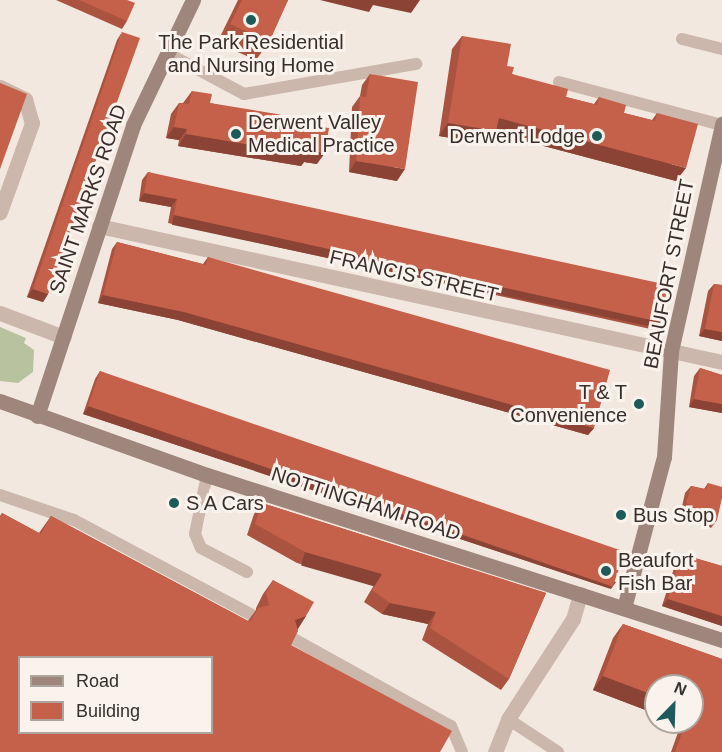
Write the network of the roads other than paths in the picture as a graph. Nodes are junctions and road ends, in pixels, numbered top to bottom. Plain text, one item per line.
1 (191, 1) edge
2 (682, 39) dead end
3 (722, 49) edge
4 (167, 53) junction
5 (416, 64) dead end
6 (559, 81) dead end
7 (0, 87) edge
8 (722, 124) edge
9 (0, 212) edge
10 (99, 226) junction
11 (0, 313) edge
12 (64, 337) junction
13 (671, 351) junction
14 (722, 362) edge
15 (0, 401) edge
16 (37, 416) junction
17 (207, 475) junction
18 (0, 495) edge
19 (247, 572) dead end
20 (580, 594) junction
21 (624, 608) junction
22 (252, 615) edge
23 (292, 638) edge
24 (722, 640) edge
25 (508, 718) junction
26 (462, 752) edge
27 (495, 752) edge
28 (558, 752) edge

1 - 4 street, SAINT MARKS ROAD
2 - 3 lane
4 - 5 lane
4 - 10 street, SAINT MARKS ROAD
6 - 8 lane
7 - 9 street
8 - 13 street, BEAUFORT STREET
10 - 12 street, SAINT MARKS ROAD
10 - 13 street, FRANCIS STREET
11 - 12 street
12 - 16 street, SAINT MARKS ROAD
13 - 14 street, FRANCIS STREET
13 - 21 street, BEAUFORT STREET
15 - 16 street, NOTTINGHAM ROAD
16 - 17 street, NOTTINGHAM ROAD
17 - 19 lane
17 - 20 street, NOTTINGHAM ROAD
18 - 22 lane
20 - 21 street, NOTTINGHAM ROAD
20 - 25 street
21 - 24 street, NOTTINGHAM ROAD
23 - 26 lane
25 - 27 street
25 - 28 lane

